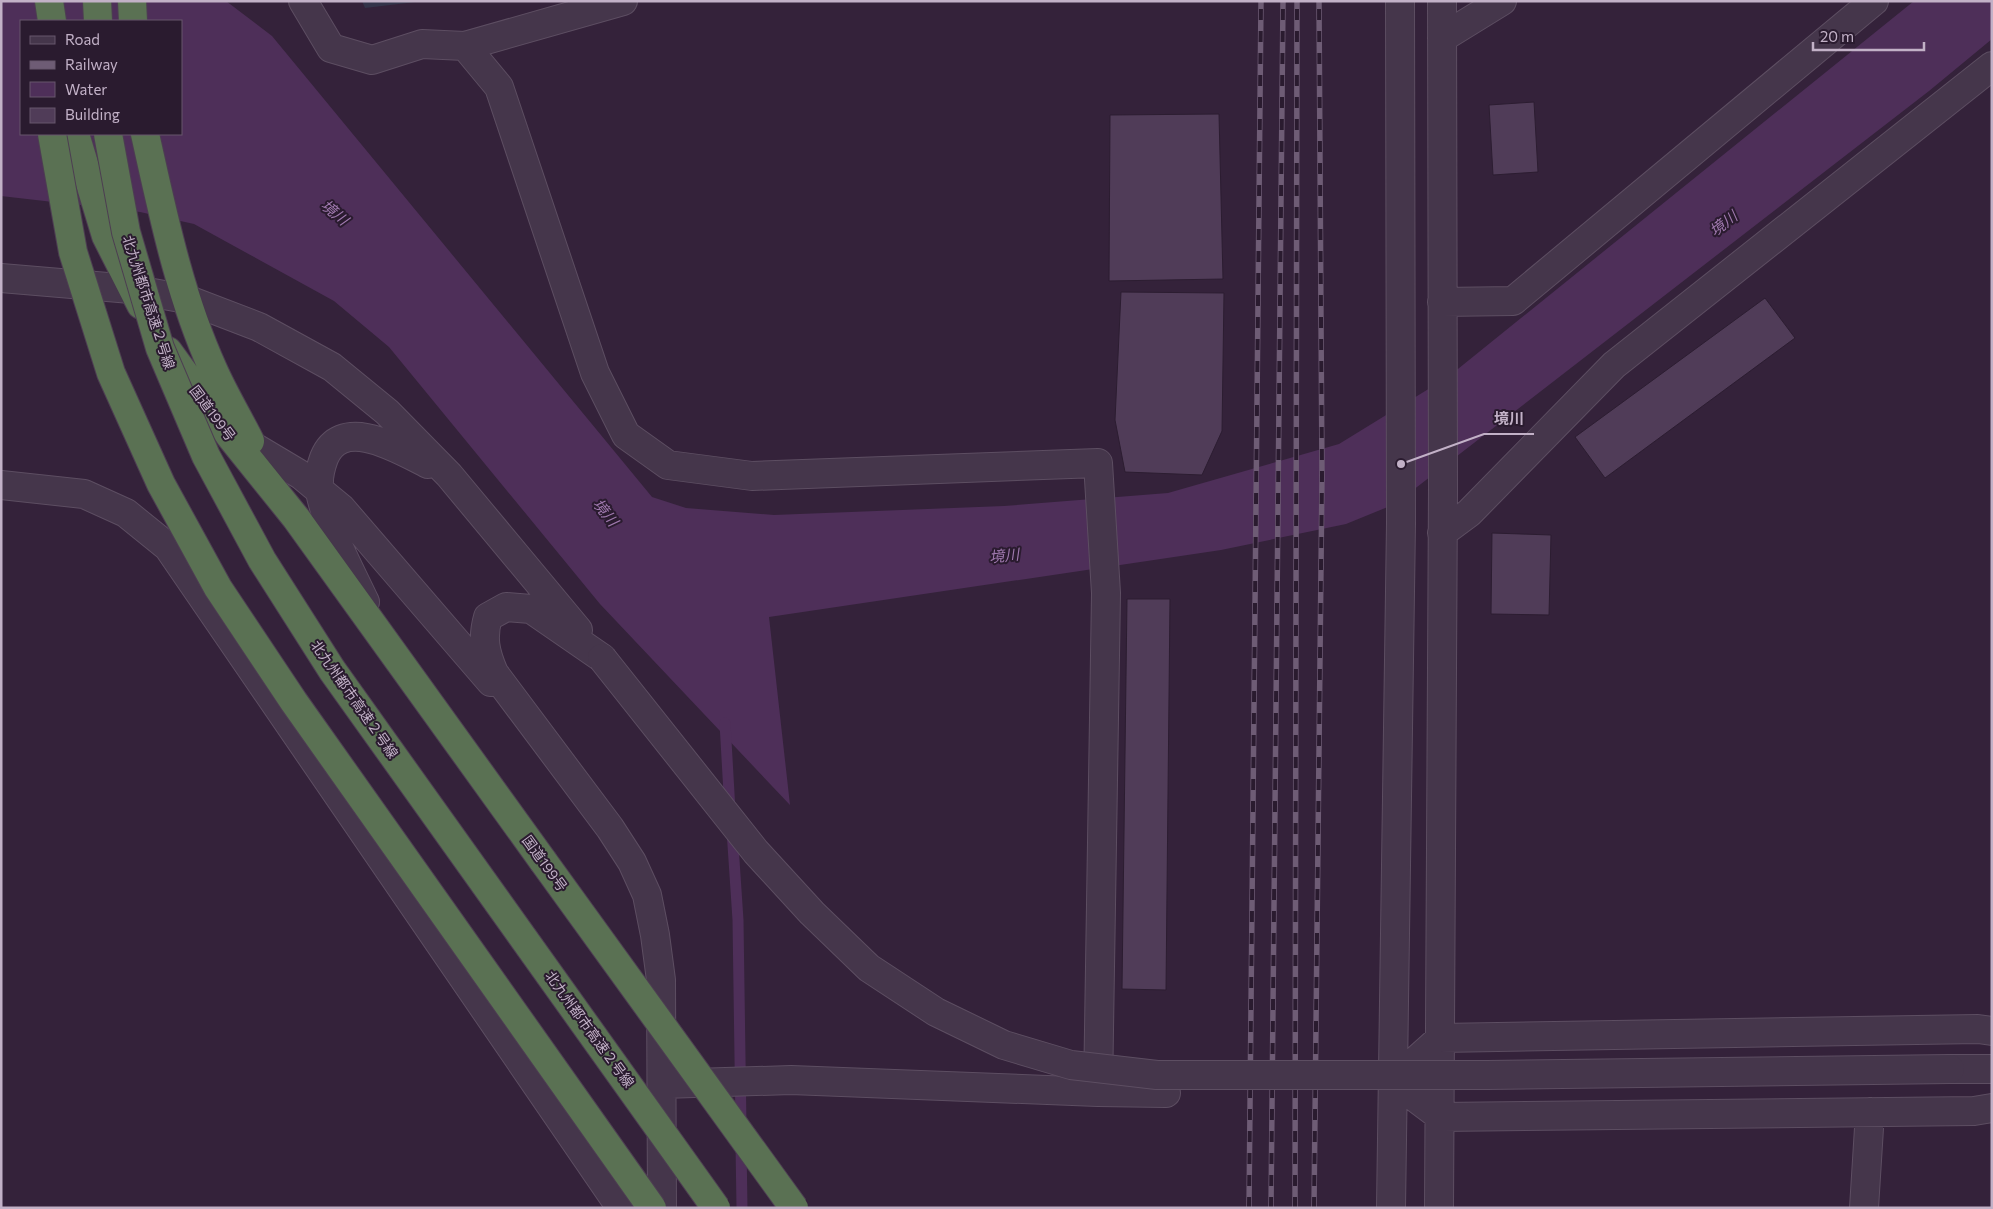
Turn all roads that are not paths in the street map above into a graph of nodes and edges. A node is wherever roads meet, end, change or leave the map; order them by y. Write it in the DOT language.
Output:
graph roads {
  1 [pos="41,1"];
  2 [pos="49,1"];
  3 [pos="97,1"];
  4 [pos="132,1"];
  5 [pos="303,1"];
  6 [pos="624,1"];
  7 [pos="1400,1"];
  8 [pos="1442,1"];
  9 [pos="1502,1"];
  10 [pos="1874,1"];
  11 [pos="42,20"];
  12 [pos="52,20"];
  13 [pos="98,20"];
  14 [pos="133,20"];
  15 [pos="1442,38"];
  16 [pos="465,46"];
  17 [pos="1992,66"];
  18 [pos="52,135"];
  19 [pos="75,135"];
  20 [pos="108,135"];
  21 [pos="145,135"];
  22 [pos="1,278"];
  23 [pos="131,289"];
  24 [pos="186,299"];
  25 [pos="1442,302"];
  26 [pos="254,448"];
  27 [pos="449,475"];
  28 [pos="1,485"];
  29 [pos="319,491"];
  30 [pos="296,518"];
  31 [pos="1442,533"];
  32 [pos="379,632"];
  33 [pos="602,658"];
  34 [pos="547,745"];
  35 [pos="1992,1031"];
  36 [pos="1441,1038"];
  37 [pos="1992,1069"];
  38 [pos="1393,1081"];
  39 [pos="663,1084"];
  40 [pos="1098,1092"];
  41 [pos="1166,1093"];
  42 [pos="1992,1108"];
  43 [pos="1870,1112"];
  44 [pos="1441,1116"];
  45 [pos="621,1208"];
  46 [pos="652,1208"];
  47 [pos="662,1208"];
  48 [pos="716,1208"];
  49 [pos="794,1208"];
  50 [pos="1391,1208"];
  51 [pos="1439,1208"];
  52 [pos="1864,1208"];
  1 -- 11 [label="highway"];
  2 -- 12 [label="highway"];
  3 -- 13 [label="highway"];
  4 -- 14 [label="highway"];
  5 -- 16 [label="street"];
  6 -- 16 [label="street"];
  7 -- 38 [label="street"];
  8 -- 15 [label="street"];
  9 -- 15 [label="street"];
  10 -- 25 [label="street"];
  15 -- 25 [label="street"];
  16 -- 40 [label="street"];
  17 -- 31 [label="street"];
  18 -- 46 [label="highway, bridge"];
  19 -- 23 [label="highway, 国道199号"];
  20 -- 48 [label="highway, 北九州都市高速２号線, bridge"];
  21 -- 24 [label="highway, 国道199号"];
  22 -- 23 [label="street"];
  23 -- 24 [label="street"];
  23 -- 30 [label="highway, 国道199号"];
  24 -- 26 [label="highway, 国道199号"];
  24 -- 27 [label="street"];
  25 -- 31 [label="street"];
  26 -- 29 [label="street"];
  26 -- 30 [label="highway, 国道199号"];
  27 -- 29 [label="street"];
  27 -- 33 [label="street"];
  28 -- 45 [label="street"];
  29 -- 32 [label="street"];
  29 -- 34 [label="street"];
  30 -- 32 [label="highway, 国道199号"];
  31 -- 36 [label="street"];
  32 -- 49 [label="highway, 国道199号, bridge"];
  33 -- 34 [label="street"];
  33 -- 37 [label="street, bridge"];
  34 -- 39 [label="street"];
  35 -- 36 [label="street"];
  36 -- 38 [label="street"];
  36 -- 44 [label="street"];
  38 -- 44 [label="street"];
  38 -- 50 [label="street"];
  39 -- 40 [label="street"];
  39 -- 47 [label="street"];
  40 -- 41 [label="street"];
  42 -- 43 [label="street"];
  43 -- 44 [label="street"];
  43 -- 52 [label="street"];
  44 -- 51 [label="street"];
}
